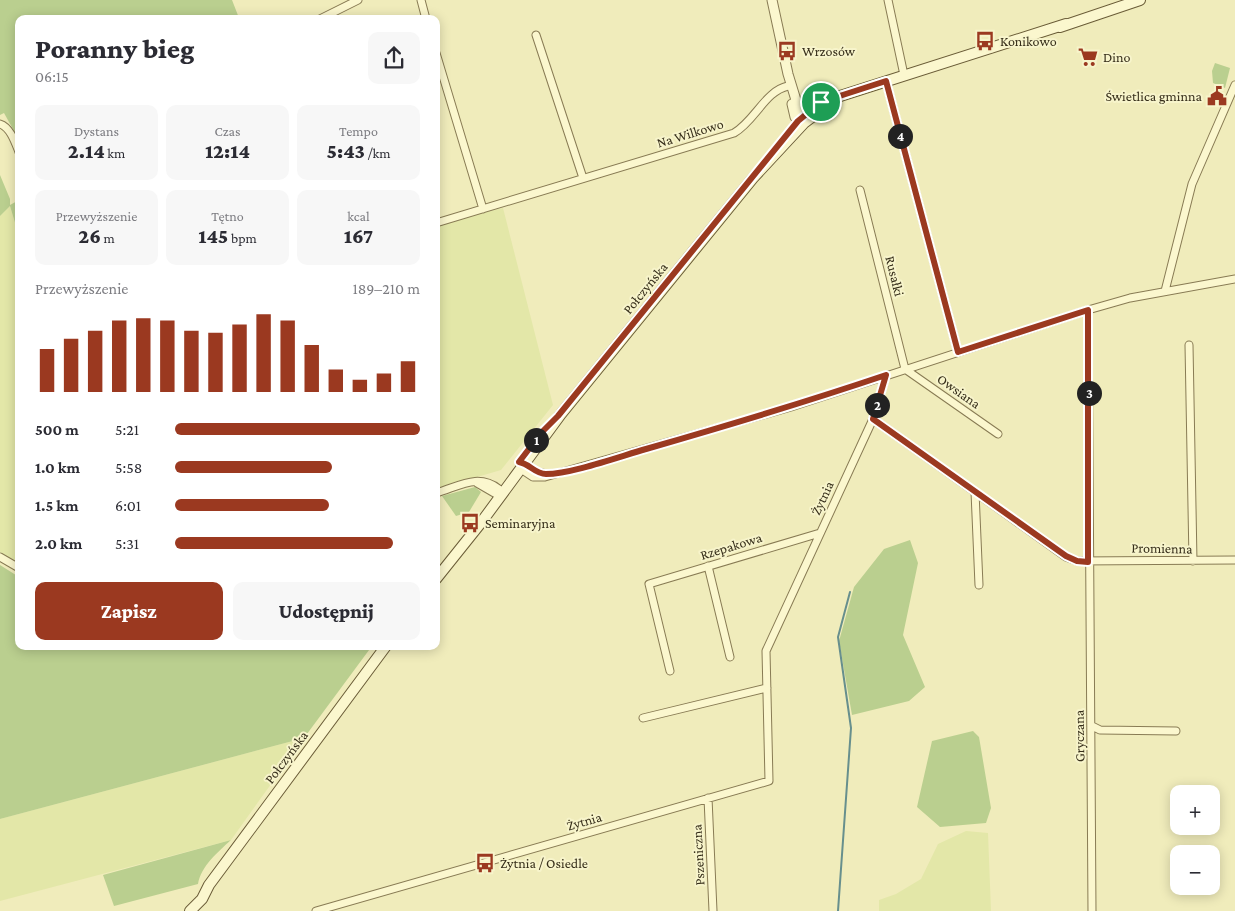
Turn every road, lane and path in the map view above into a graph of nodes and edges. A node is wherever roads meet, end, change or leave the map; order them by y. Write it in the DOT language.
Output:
graph roads {
  1 [pos="358,0"];
  2 [pos="420,0"];
  3 [pos="772,0"];
  4 [pos="888,0"];
  5 [pos="1140,0"];
  6 [pos="328,15"];
  7 [pos="425,15"];
  8 [pos="536,35"];
  9 [pos="440,66"];
  10 [pos="788,74"];
  11 [pos="904,76"];
  12 [pos="886,81"];
  13 [pos="788,86"];
  14 [pos="1235,86"];
  15 [pos="802,120"];
  16 [pos="0,124"];
  17 [pos="15,143"];
  18 [pos="583,178"];
  19 [pos="860,190"];
  20 [pos="483,209"];
  21 [pos="440,222"];
  22 [pos="1235,279"];
  23 [pos="1164,291"];
  24 [pos="1088,310"];
  25 [pos="1189,345"];
  26 [pos="958,352"];
  27 [pos="905,369"];
  28 [pos="886,375"];
  29 [pos="873,419"];
  30 [pos="998,434"];
  31 [pos="522,465"];
  32 [pos="440,492"];
  33 [pos="975,492"];
  34 [pos="499,493"];
  35 [pos="820,532"];
  36 [pos="0,557"];
  37 [pos="1192,560"];
  38 [pos="1235,560"];
  39 [pos="1088,562"];
  40 [pos="15,566"];
  41 [pos="708,566"];
  42 [pos="440,574"];
  43 [pos="979,585"];
  44 [pos="383,650"];
  45 [pos="730,657"];
  46 [pos="670,672"];
  47 [pos="767,688"];
  48 [pos="643,718"];
  49 [pos="1092,726"];
  50 [pos="1176,732"];
  51 [pos="708,798"];
  52 [pos="190,911"];
  53 [pos="316,911"];
  54 [pos="714,911"];
  55 [pos="1092,911"];
  1 -- 6 [label="street"];
  2 -- 7 [label="street"];
  3 -- 10 [label="street"];
  4 -- 11 [label="street"];
  5 -- 11 [label="main road, Połczyńska"];
  8 -- 18 [label="street"];
  9 -- 20 [label="street"];
  10 -- 13 [label="street"];
  10 -- 15 [label="street"];
  11 -- 12 [label="main road, Połczyńska"];
  12 -- 15 [label="main road, Połczyńska"];
  12 -- 26 [label="street"];
  13 -- 15 [label="street"];
  13 -- 18 [label="street, Na Wilkowo"];
  14 -- 23 [label="street"];
  15 -- 31 [label="main road, Połczyńska"];
  16 -- 17 [label="street"];
  18 -- 20 [label="street, Na Wilkowo"];
  19 -- 27 [label="street, Rusałki"];
  20 -- 21 [label="street, Na Wilkowo"];
  22 -- 23 [label="street"];
  23 -- 24 [label="street"];
  24 -- 26 [label="street"];
  24 -- 39 [label="street, Gryczana"];
  25 -- 37 [label="street"];
  26 -- 27 [label="street"];
  27 -- 28 [label="street"];
  27 -- 30 [label="street, Owsiana"];
  28 -- 29 [label="street, Żytnia"];
  28 -- 31 [label="street"];
  29 -- 33 [label="street"];
  29 -- 35 [label="street, Żytnia"];
  31 -- 34 [label="main road, Połczyńska"];
  32 -- 34 [label="street"];
  33 -- 39 [label="street"];
  33 -- 43 [label="street"];
  34 -- 42 [label="main road, Połczyńska"];
  35 -- 41 [label="street, Rzepakowa"];
  35 -- 47 [label="street, Żytnia"];
  36 -- 40 [label="street"];
  37 -- 38 [label="street, Promienna"];
  37 -- 39 [label="street, Promienna"];
  39 -- 49 [label="street, Gryczana"];
  41 -- 45 [label="street"];
  41 -- 46 [label="street, Rzepakowa"];
  44 -- 52 [label="main road, Połczyńska"];
  47 -- 48 [label="street"];
  47 -- 51 [label="street, Żytnia"];
  49 -- 50 [label="street"];
  49 -- 55 [label="street, Gryczana"];
  51 -- 53 [label="street, Żytnia"];
  51 -- 54 [label="street, Pszeniczna"];
}
